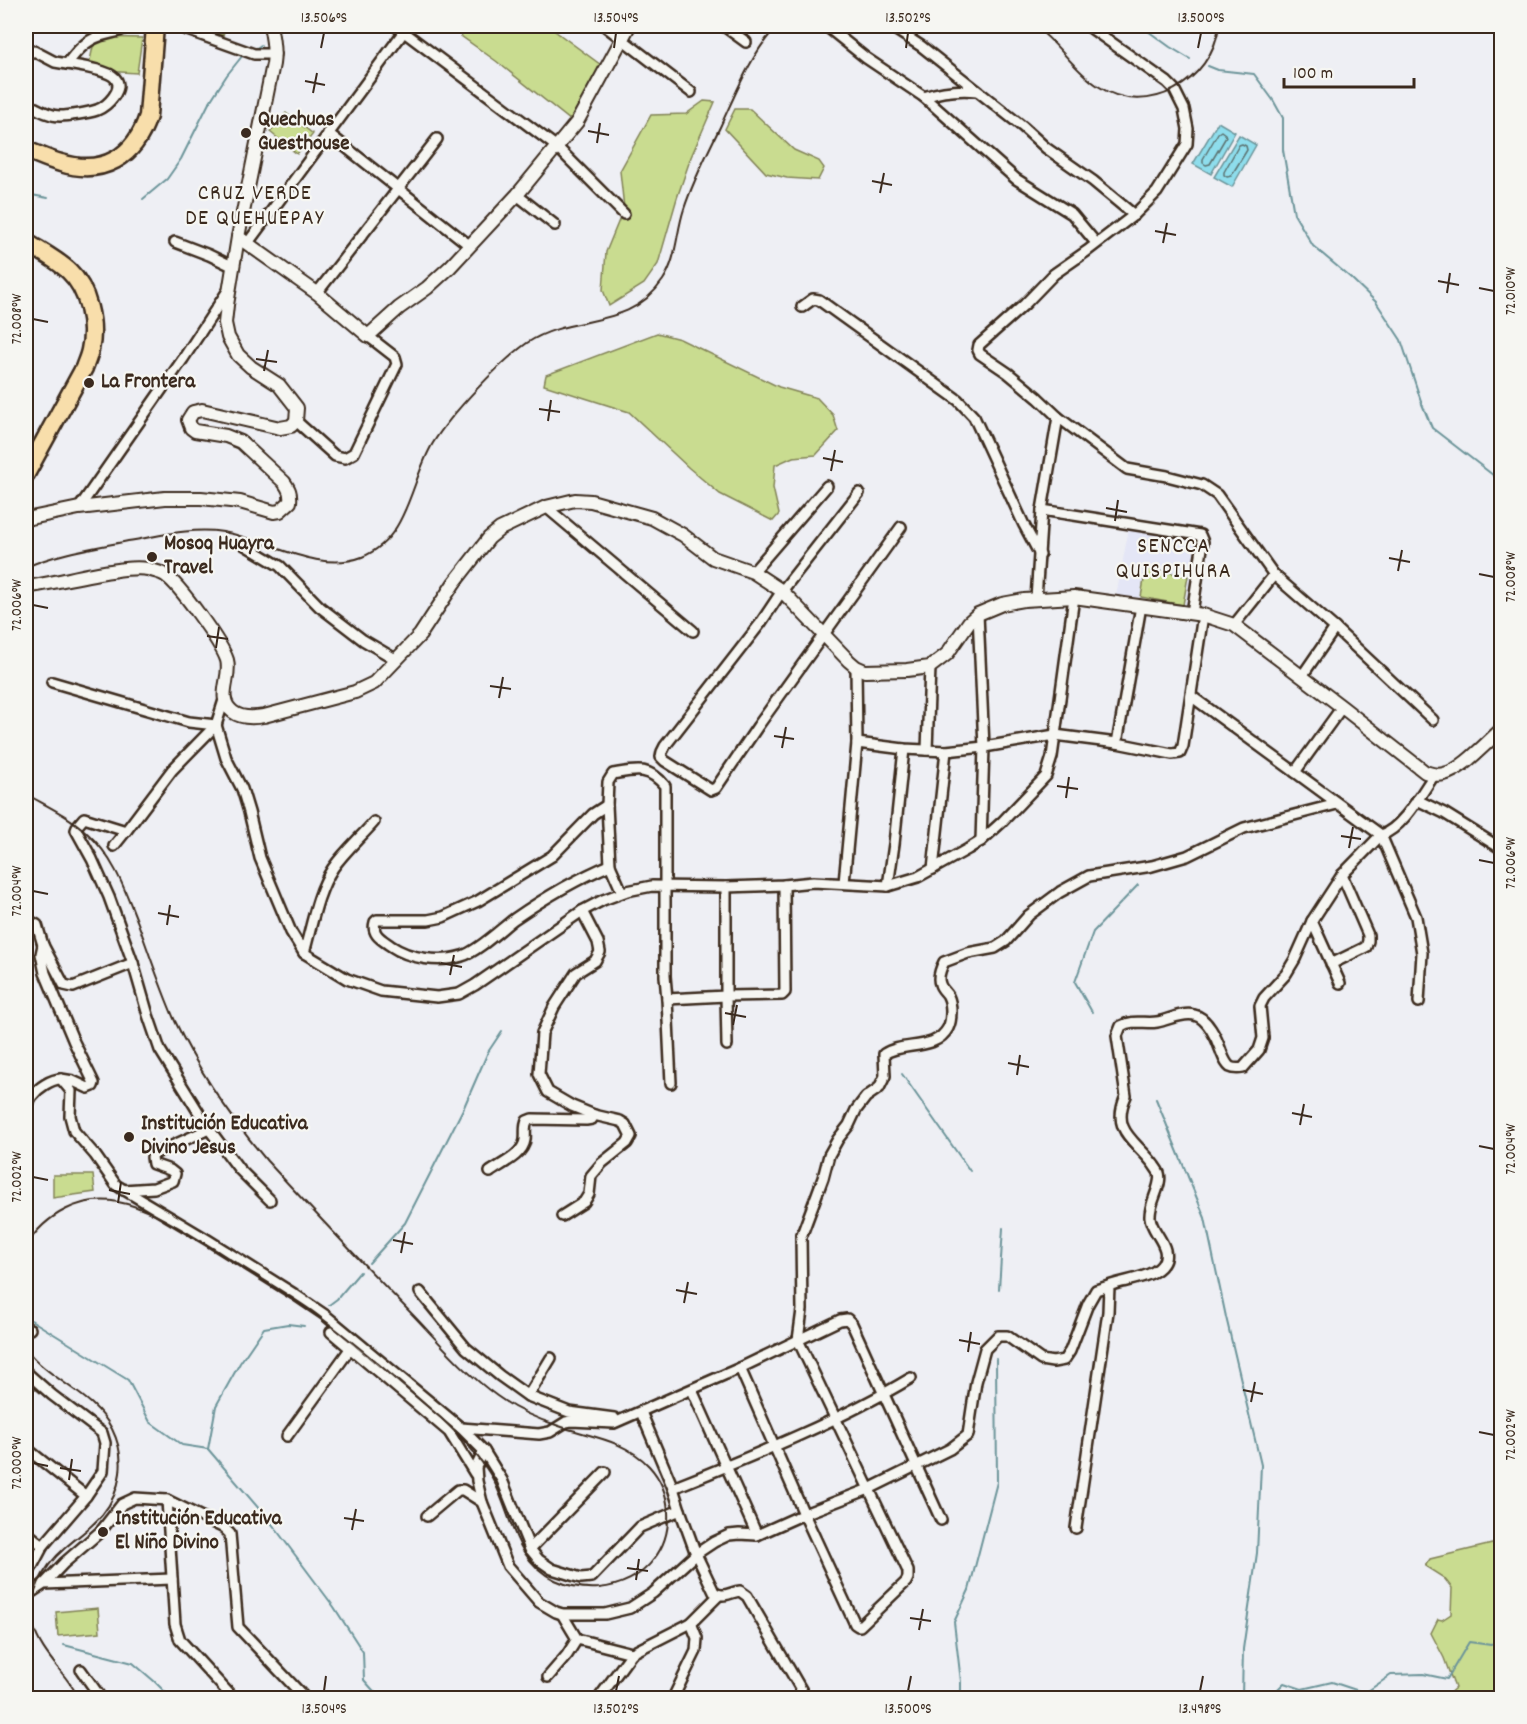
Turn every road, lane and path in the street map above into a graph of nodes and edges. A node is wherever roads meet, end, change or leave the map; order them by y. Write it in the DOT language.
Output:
graph roads {
  1 [pos="128,26"];
  2 [pos="155,26"];
  3 [pos="176,26"];
  4 [pos="270,26"];
  5 [pos="605,26"];
  6 [pos="629,26"];
  7 [pos="724,26"];
  8 [pos="826,26"];
  9 [pos="890,26"];
  10 [pos="1088,26"];
  11 [pos="402,27"];
  12 [pos="622,39"];
  13 [pos="746,42"];
  14 [pos="275,54"];
  15 [pos="26,58"];
  16 [pos="67,64"];
  17 [pos="978,91"];
  18 [pos="692,92"];
  19 [pos="924,97"];
  20 [pos="26,102"];
  21 [pos="328,133"];
  22 [pos="437,139"];
  23 [pos="557,147"];
  24 [pos="26,150"];
  25 [pos="399,189"];
  26 [pos="517,195"];
  27 [pos="624,214"];
  28 [pos="1134,215"];
  29 [pos="555,225"];
  30 [pos="242,241"];
  31 [pos="26,242"];
  32 [pos="175,242"];
  33 [pos="1096,243"];
  34 [pos="469,245"];
  35 [pos="234,267"];
  36 [pos="231,285"];
  37 [pos="316,293"];
  38 [pos="802,307"];
  39 [pos="368,336"];
  40 [pos="1058,417"];
  41 [pos="296,421"];
  42 [pos="26,474"];
  43 [pos="827,486"];
  44 [pos="859,493"];
  45 [pos="546,507"];
  46 [pos="79,508"];
  47 [pos="1042,510"];
  48 [pos="26,519"];
  49 [pos="901,527"];
  50 [pos="243,544"];
  51 [pos="1040,555"];
  52 [pos="753,572"];
  53 [pos="1274,575"];
  54 [pos="26,587"];
  55 [pos="783,591"];
  56 [pos="1074,597"];
  57 [pos="1036,599"];
  58 [pos="1142,606"];
  59 [pos="978,614"];
  60 [pos="1198,614"];
  61 [pos="1234,625"];
  62 [pos="1335,628"];
  63 [pos="693,631"];
  64 [pos="824,634"];
  65 [pos="397,660"];
  66 [pos="856,667"];
  67 [pos="930,667"];
  68 [pos="1302,676"];
  69 [pos="52,682"];
  70 [pos="1191,696"];
  71 [pos="224,700"];
  72 [pos="1342,706"];
  73 [pos="1433,720"];
  74 [pos="216,725"];
  75 [pos="1502,729"];
  76 [pos="1055,735"];
  77 [pos="857,743"];
  78 [pos="1117,743"];
  79 [pos="984,747"];
  80 [pos="904,749"];
  81 [pos="927,750"];
  82 [pos="946,751"];
  83 [pos="1295,772"];
  84 [pos="1434,775"];
  85 [pos="1417,800"];
  86 [pos="1337,804"];
  87 [pos="607,805"];
  88 [pos="374,822"];
  89 [pos="126,831"];
  90 [pos="1381,835"];
  91 [pos="981,841"];
  92 [pos="114,846"];
  93 [pos="1502,849"];
  94 [pos="610,865"];
  95 [pos="933,869"];
  96 [pos="1342,875"];
  97 [pos="844,884"];
  98 [pos="666,885"];
  99 [pos="784,885"];
  100 [pos="888,886"];
  101 [pos="726,887"];
  102 [pos="622,892"];
  103 [pos="582,911"];
  104 [pos="26,919"];
  105 [pos="1312,921"];
  106 [pos="43,945"];
  107 [pos="304,953"];
  108 [pos="133,963"];
  109 [pos="1331,964"];
  110 [pos="1340,983"];
  111 [pos="726,996"];
  112 [pos="667,999"];
  113 [pos="1419,1002"];
  114 [pos="727,1045"];
  115 [pos="61,1079"];
  116 [pos="671,1083"];
  117 [pos="26,1115"];
  118 [pos="594,1115"];
  119 [pos="209,1129"];
  120 [pos="490,1172"];
  121 [pos="123,1190"];
  122 [pos="270,1200"];
  123 [pos="562,1216"];
  124 [pos="1109,1286"];
  125 [pos="420,1292"];
  126 [pos="331,1332"];
  127 [pos="348,1334"];
  128 [pos="798,1340"];
  129 [pos="348,1347"];
  130 [pos="551,1358"];
  131 [pos="740,1368"];
  132 [pos="26,1372"];
  133 [pos="911,1378"];
  134 [pos="692,1390"];
  135 [pos="884,1394"];
  136 [pos="528,1396"];
  137 [pos="641,1412"];
  138 [pos="834,1418"];
  139 [pos="623,1420"];
  140 [pos="461,1428"];
  141 [pos="287,1436"];
  142 [pos="775,1445"];
  143 [pos="26,1448"];
  144 [pos="484,1451"];
  145 [pos="727,1466"];
  146 [pos="916,1466"];
  147 [pos="605,1472"];
  148 [pos="475,1474"];
  149 [pos="673,1488"];
  150 [pos="869,1489"];
  151 [pos="86,1496"];
  152 [pos="167,1500"];
  153 [pos="482,1502"];
  154 [pos="680,1510"];
  155 [pos="804,1514"];
  156 [pos="428,1516"];
  157 [pos="941,1520"];
  158 [pos="1076,1528"];
  159 [pos="26,1532"];
  160 [pos="757,1535"];
  161 [pos="43,1546"];
  162 [pos="530,1549"];
  163 [pos="696,1554"];
  164 [pos="26,1578"];
  165 [pos="172,1579"];
  166 [pos="44,1584"];
  167 [pos="719,1595"];
  168 [pos="26,1596"];
  169 [pos="562,1614"];
  170 [pos="691,1623"];
  171 [pos="577,1639"];
  172 [pos="632,1653"];
  173 [pos="81,1670"];
  174 [pos="548,1677"];
  175 [pos="101,1698"];
  176 [pos="233,1698"];
  177 [pos="305,1698"];
  178 [pos="599,1698"];
  179 [pos="673,1698"];
  180 [pos="806,1698"];
  1 -- 16 [label="street"];
  2 -- 24 [label="highway"];
  3 -- 14 [label="street"];
  4 -- 14 [label="main road"];
  5 -- 12 [label="street"];
  6 -- 12 [label="main road"];
  7 -- 13 [label="street"];
  8 -- 19 [label="street"];
  9 -- 17 [label="street"];
  10 -- 28 [label="street"];
  11 -- 21 [label="street"];
  11 -- 23 [label="street"];
  12 -- 18 [label="street"];
  12 -- 23 [label="main road"];
  14 -- 30 [label="main road"];
  15 -- 16 [label="street"];
  16 -- 20 [label="street"];
  17 -- 19 [label="street"];
  17 -- 28 [label="street"];
  19 -- 33 [label="street"];
  21 -- 25 [label="street"];
  21 -- 30 [label="street"];
  22 -- 25 [label="street"];
  23 -- 26 [label="main road"];
  23 -- 27 [label="street"];
  25 -- 34 [label="street"];
  25 -- 37 [label="street"];
  26 -- 29 [label="street"];
  26 -- 34 [label="main road"];
  28 -- 33 [label="street"];
  30 -- 35 [label="main road"];
  30 -- 37 [label="main road"];
  31 -- 42 [label="highway"];
  32 -- 35 [label="street"];
  33 -- 40 [label="street"];
  34 -- 39 [label="main road"];
  35 -- 36 [label="main road"];
  36 -- 41 [label="main road"];
  36 -- 46 [label="street"];
  37 -- 39 [label="main road"];
  38 -- 51 [label="street"];
  39 -- 41 [label="street"];
  40 -- 47 [label="street"];
  40 -- 53 [label="street"];
  41 -- 46 [label="main road"];
  43 -- 52 [label="street"];
  44 -- 55 [label="street"];
  45 -- 52 [label="main road"];
  45 -- 63 [label="street"];
  45 -- 65 [label="main road"];
  46 -- 48 [label="main road"];
  47 -- 51 [label="street"];
  47 -- 60 [label="street"];
  49 -- 64 [label="street"];
  50 -- 65 [label="street"];
  51 -- 57 [label="street"];
  52 -- 55 [label="main road"];
  53 -- 61 [label="street"];
  53 -- 62 [label="street"];
  54 -- 71 [label="main road"];
  55 -- 64 [label="main road"];
  55 -- 64 [label="street"];
  56 -- 57 [label="main road"];
  56 -- 58 [label="main road"];
  56 -- 76 [label="street"];
  57 -- 59 [label="main road"];
  58 -- 60 [label="main road"];
  58 -- 78 [label="street"];
  59 -- 67 [label="main road"];
  59 -- 79 [label="street"];
  60 -- 61 [label="main road"];
  60 -- 70 [label="street"];
  61 -- 68 [label="main road"];
  62 -- 68 [label="street"];
  62 -- 73 [label="street"];
  64 -- 66 [label="main road"];
  65 -- 71 [label="main road"];
  66 -- 67 [label="main road"];
  66 -- 77 [label="street"];
  67 -- 81 [label="street"];
  68 -- 72 [label="main road"];
  69 -- 74 [label="street"];
  70 -- 78 [label="street"];
  70 -- 83 [label="street"];
  71 -- 74 [label="street"];
  72 -- 83 [label="street"];
  72 -- 84 [label="main road"];
  74 -- 89 [label="street"];
  74 -- 107 [label="street"];
  75 -- 84 [label="main road"];
  76 -- 78 [label="street"];
  76 -- 79 [label="street"];
  76 -- 91 [label="street"];
  77 -- 80 [label="street"];
  77 -- 97 [label="street"];
  79 -- 82 [label="street"];
  79 -- 91 [label="street"];
  80 -- 81 [label="street"];
  80 -- 100 [label="street"];
  81 -- 82 [label="street"];
  82 -- 95 [label="street"];
  83 -- 86 [label="street"];
  84 -- 85 [label="street"];
  85 -- 90 [label="street"];
  85 -- 93 [label="street"];
  86 -- 90 [label="street"];
  86 -- 128 [label="street"];
  87 -- 94 [label="street"];
  87 -- 94 [label="street"];
  87 -- 98 [label="street"];
  88 -- 107 [label="street"];
  89 -- 92 [label="street"];
  89 -- 108 [label="street"];
  90 -- 96 [label="street"];
  90 -- 113 [label="street"];
  91 -- 95 [label="street"];
  94 -- 102 [label="street"];
  95 -- 100 [label="street"];
  96 -- 105 [label="street"];
  96 -- 109 [label="street"];
  97 -- 99 [label="street"];
  97 -- 100 [label="street"];
  98 -- 101 [label="street"];
  98 -- 102 [label="street"];
  98 -- 112 [label="street"];
  99 -- 101 [label="street"];
  99 -- 111 [label="street"];
  101 -- 111 [label="street"];
  102 -- 103 [label="street"];
  103 -- 107 [label="street"];
  103 -- 118 [label="street"];
  104 -- 106 [label="street"];
  105 -- 109 [label="street"];
  105 -- 124 [label="street"];
  106 -- 108 [label="street"];
  106 -- 115 [label="street"];
  108 -- 119 [label="street"];
  109 -- 110 [label="street"];
  111 -- 112 [label="street"];
  111 -- 114 [label="street"];
  112 -- 116 [label="street"];
  115 -- 117 [label="street"];
  115 -- 121 [label="street"];
  118 -- 120 [label="street"];
  118 -- 123 [label="street"];
  119 -- 121 [label="street"];
  119 -- 122 [label="street"];
  121 -- 127 [label="street"];
  124 -- 146 [label="street"];
  124 -- 158 [label="street"];
  125 -- 136 [label="street"];
  126 -- 129 [label="street"];
  127 -- 129 [label="street"];
  127 -- 140 [label="street"];
  128 -- 131 [label="street"];
  128 -- 135 [label="street"];
  128 -- 138 [label="street"];
  129 -- 141 [label="street"];
  129 -- 148 [label="street"];
  130 -- 136 [label="street"];
  131 -- 134 [label="street"];
  131 -- 142 [label="street"];
  132 -- 151 [label="street"];
  133 -- 135 [label="street"];
  134 -- 137 [label="street"];
  134 -- 145 [label="street"];
  135 -- 138 [label="street"];
  135 -- 146 [label="street"];
  136 -- 139 [label="street"];
  137 -- 139 [label="street"];
  137 -- 149 [label="street"];
  138 -- 142 [label="street"];
  138 -- 150 [label="street"];
  139 -- 140 [label="street"];
  140 -- 144 [label="street"];
  142 -- 145 [label="street"];
  142 -- 155 [label="street"];
  143 -- 151 [label="street"];
  144 -- 148 [label="street"];
  144 -- 162 [label="street"];
  145 -- 149 [label="street"];
  145 -- 160 [label="street"];
  146 -- 150 [label="street"];
  146 -- 157 [label="street"];
  147 -- 162 [label="street"];
  148 -- 153 [label="street"];
  149 -- 154 [label="street"];
  150 -- 155 [label="street"];
  150 -- 155 [label="street"];
  151 -- 161 [label="street"];
  152 -- 165 [label="street"];
  152 -- 166 [label="street"];
  152 -- 177 [label="street"];
  153 -- 156 [label="street"];
  153 -- 169 [label="street"];
  154 -- 162 [label="street"];
  154 -- 163 [label="street"];
  155 -- 160 [label="street"];
  159 -- 161 [label="street"];
  160 -- 163 [label="street"];
  161 -- 164 [label="street"];
  163 -- 167 [label="street"];
  163 -- 169 [label="street"];
  165 -- 166 [label="street"];
  165 -- 176 [label="street"];
  166 -- 168 [label="street"];
  167 -- 170 [label="street"];
  167 -- 180 [label="street"];
  169 -- 171 [label="street"];
  170 -- 172 [label="street"];
  170 -- 179 [label="street"];
  171 -- 172 [label="street"];
  171 -- 174 [label="street"];
  172 -- 178 [label="street"];
  173 -- 175 [label="street"];
}
